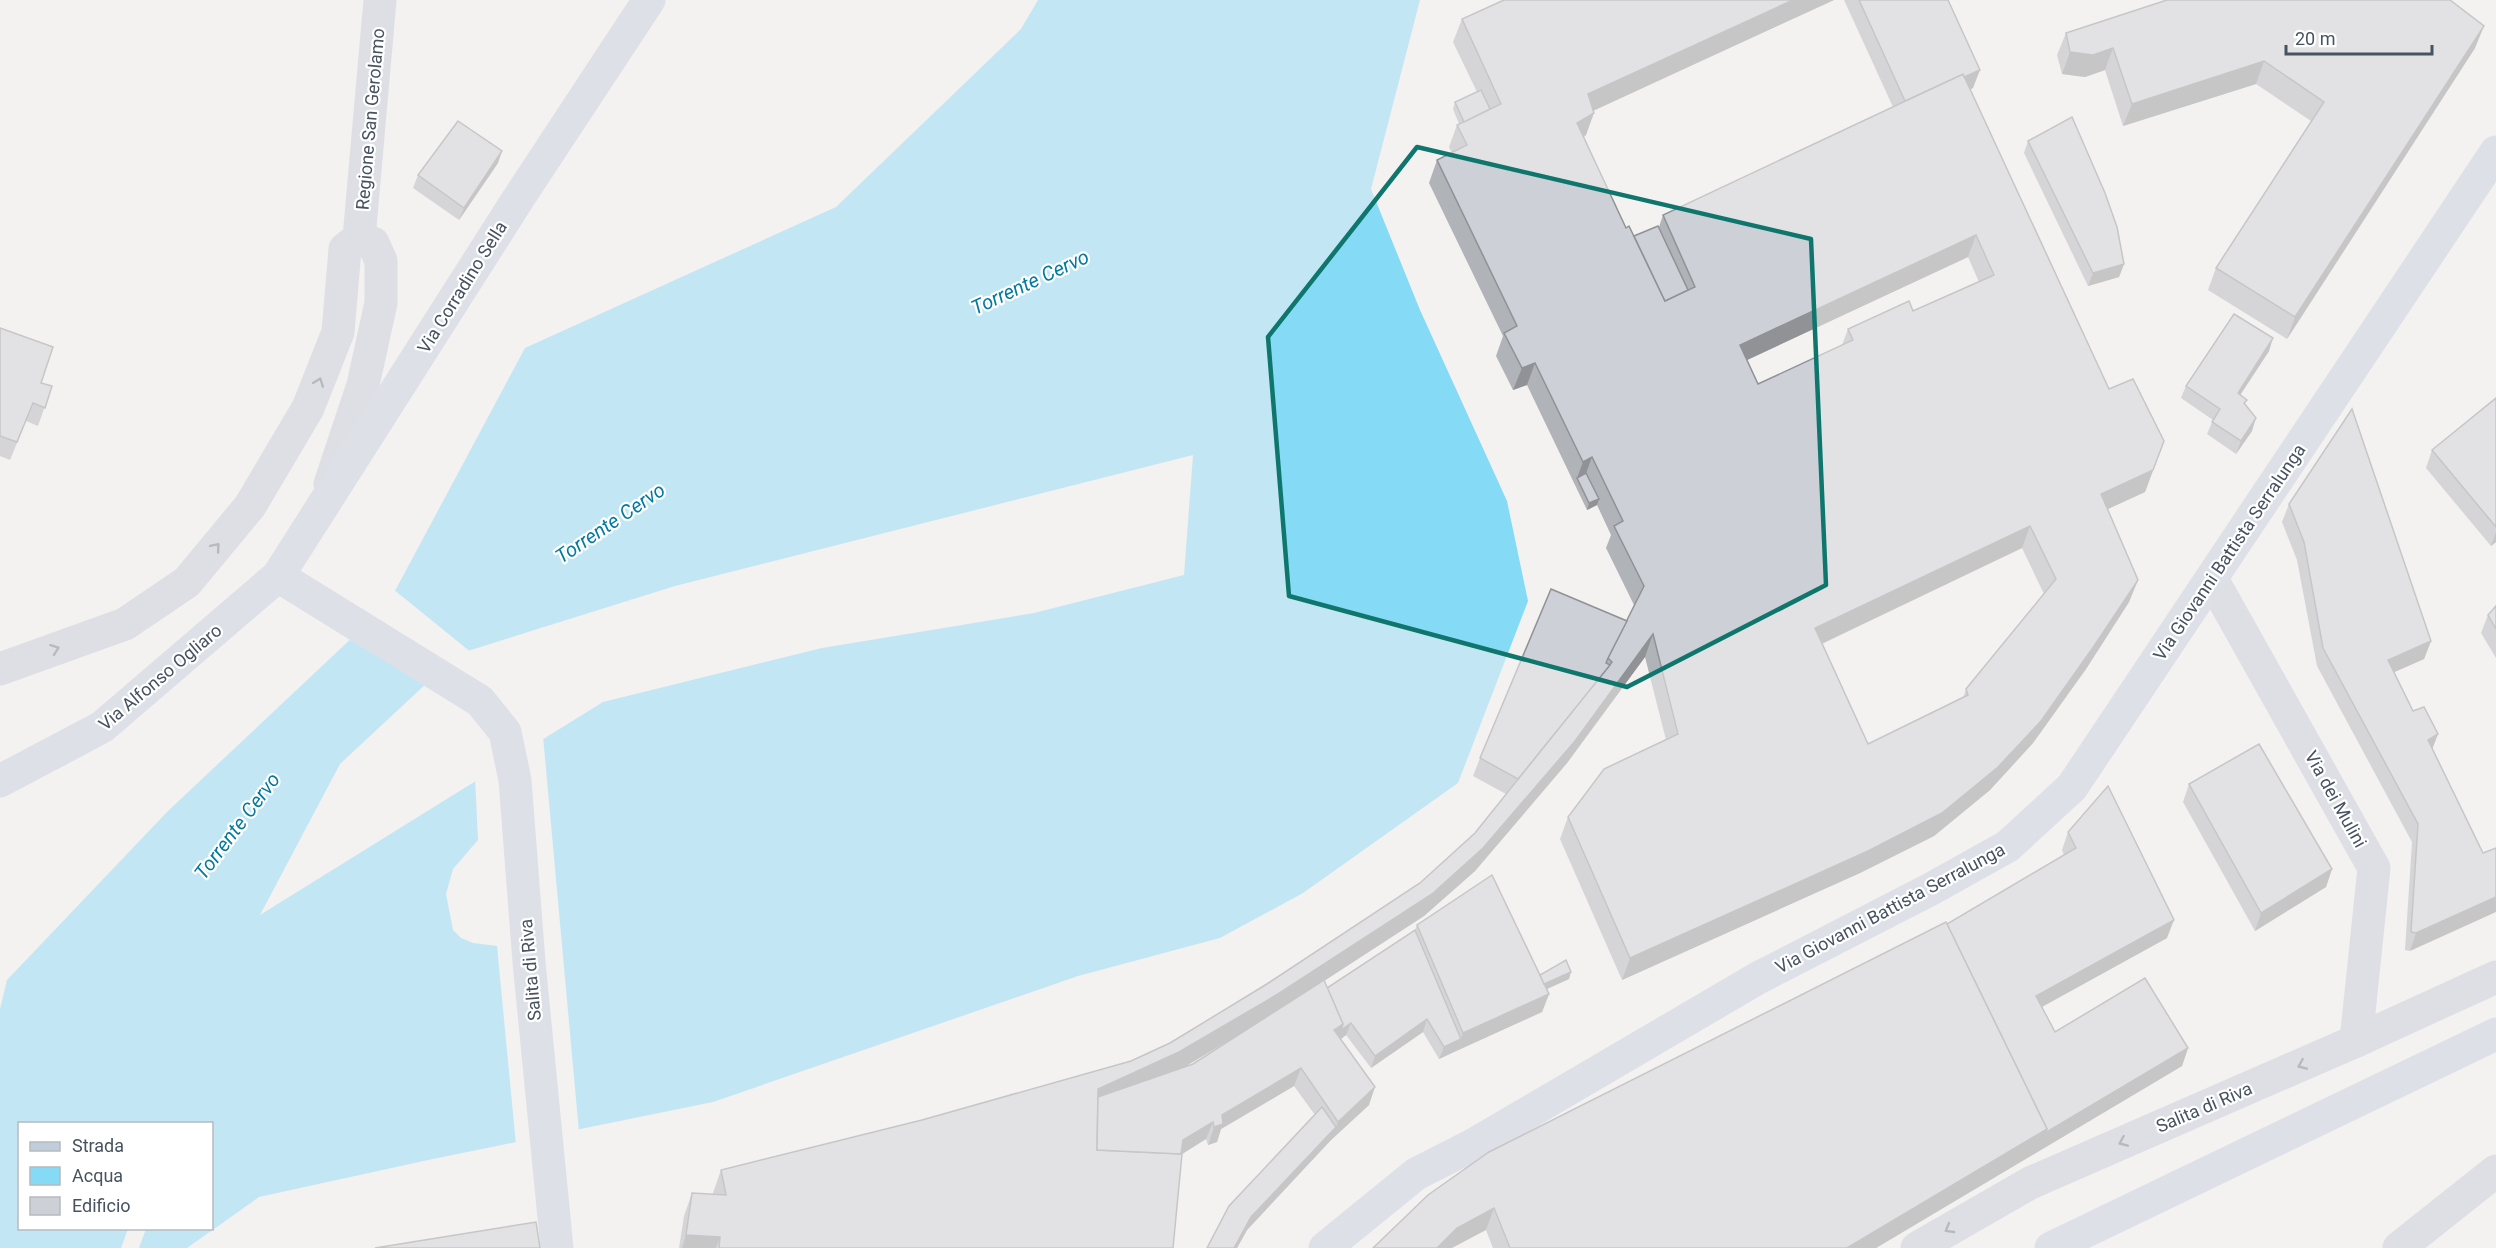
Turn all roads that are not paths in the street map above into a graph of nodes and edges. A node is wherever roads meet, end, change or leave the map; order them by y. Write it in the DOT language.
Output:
graph roads {
  1 [pos="380,0"];
  2 [pos="649,0"];
  3 [pos="2496,152"];
  4 [pos="359,238"];
  5 [pos="320,511"];
  6 [pos="278,576"];
  7 [pos="2212,579"];
  8 [pos="0,669"];
  9 [pos="0,781"];
  10 [pos="2496,977"];
  11 [pos="2496,1034"];
  12 [pos="2356,1041"];
  13 [pos="2496,1171"];
  14 [pos="557,1246"];
  15 [pos="1325,1248"];
  16 [pos="1917,1248"];
  17 [pos="2051,1248"];
  18 [pos="2398,1248"];
  1 -- 4 [label="street, Regione San Gerolamo"];
  2 -- 5 [label="street, Via Corradino Sella"];
  3 -- 7 [label="street, Via Giovanni Battista Serralunga"];
  4 -- 5 [label="street"];
  8 -- 4 [label="street, one-way"];
  5 -- 6 [label="street, Via Corradino Sella"];
  6 -- 9 [label="street, Via Alfonso Ogliaro"];
  6 -- 14 [label="street, Salita di Riva"];
  7 -- 12 [label="street, Via dei Mulini"];
  7 -- 15 [label="street, Via Giovanni Battista Serralunga"];
  10 -- 12 [label="street, Salita di Riva"];
  11 -- 17 [label="street"];
  12 -- 16 [label="street, Salita di Riva, one-way"];
  13 -- 18 [label="street"];
}
